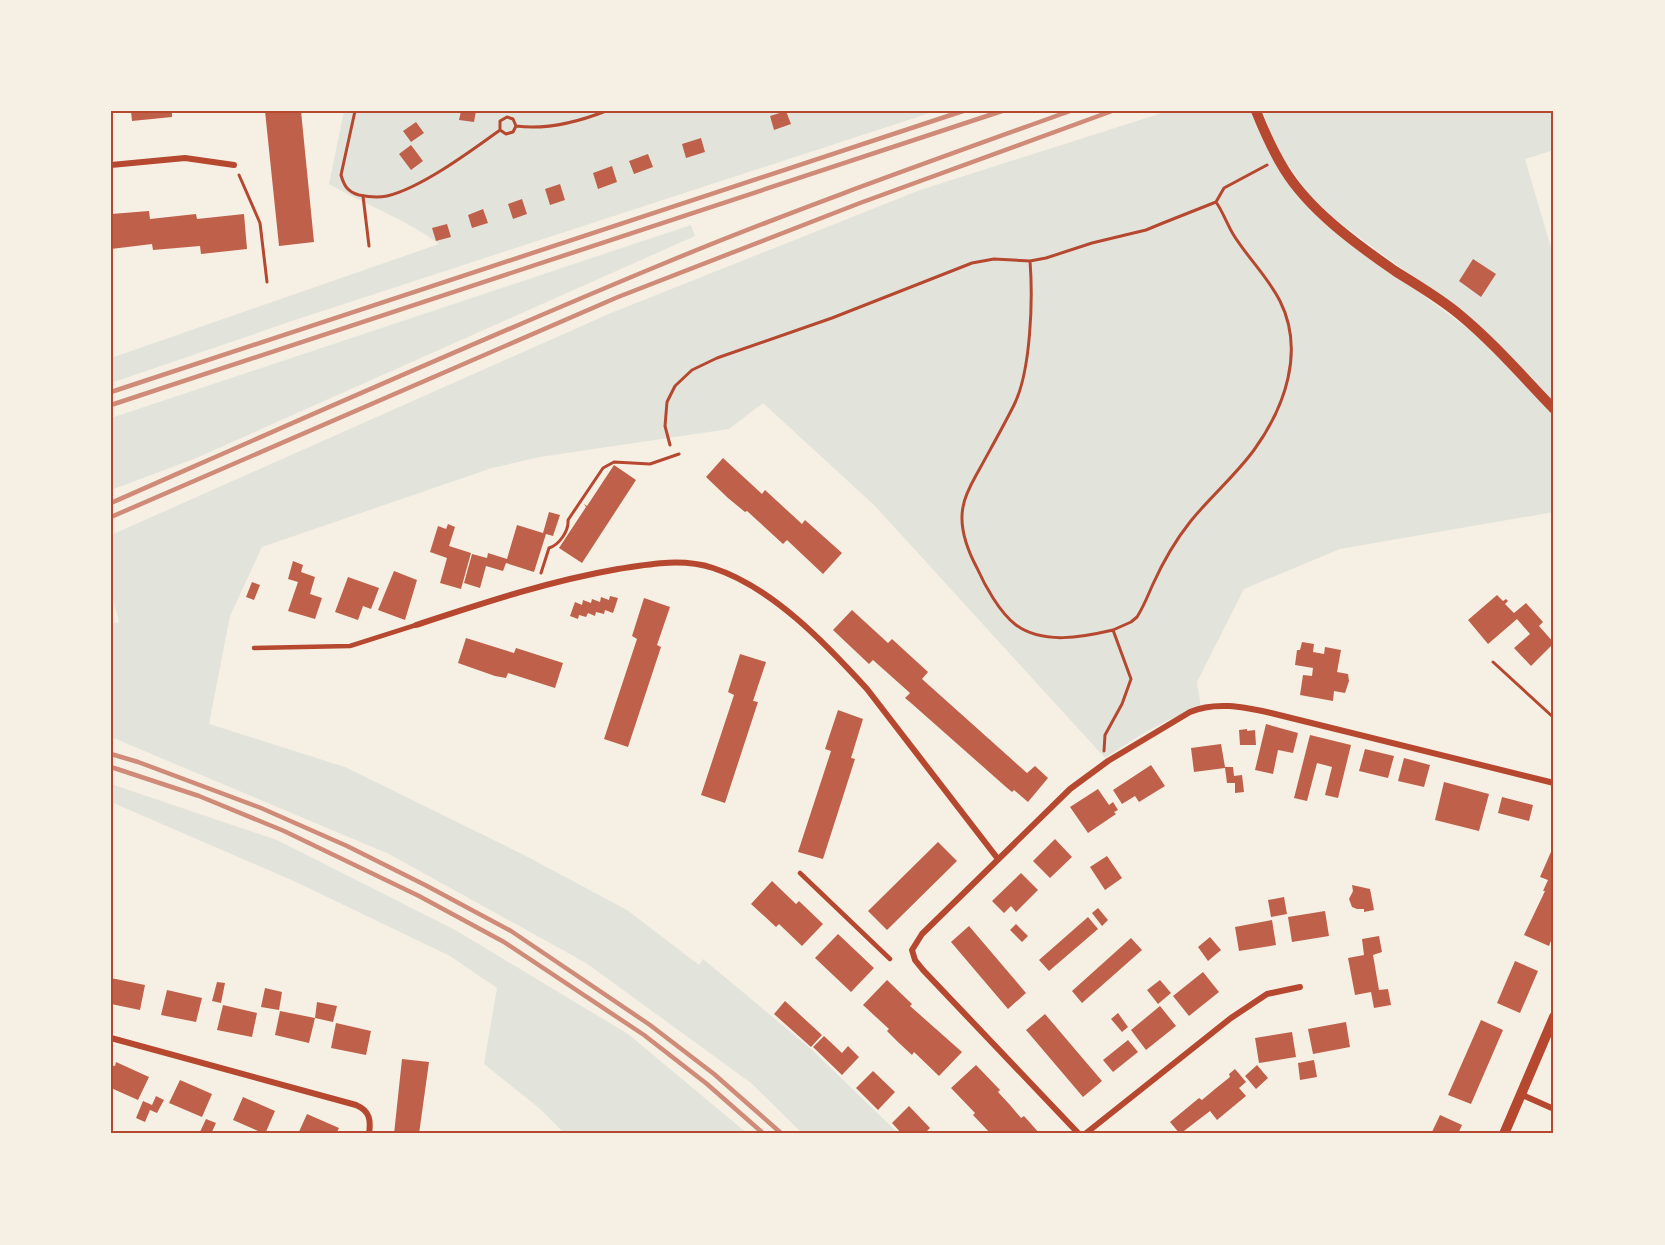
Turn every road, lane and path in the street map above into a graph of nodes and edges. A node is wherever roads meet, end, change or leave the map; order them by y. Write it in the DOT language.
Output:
graph roads {
  1 [pos="355,111"];
  2 [pos="507,111"];
  3 [pos="606,111"];
  4 [pos="1257,112"];
  5 [pos="507,117"];
  6 [pos="516,126"];
  7 [pos="500,130"];
  8 [pos="1278,159"];
  9 [pos="111,165"];
  10 [pos="234,165"];
  11 [pos="363,196"];
  12 [pos="1216,202"];
  13 [pos="369,246"];
  14 [pos="1030,261"];
  15 [pos="267,282"];
  16 [pos="1554,409"];
  17 [pos="670,445"];
  18 [pos="679,454"];
  19 [pos="538,585"];
  20 [pos="416,625"];
  21 [pos="1113,630"];
  22 [pos="254,648"];
  23 [pos="1493,662"];
  24 [pos="1554,718"];
  25 [pos="1108,760"];
  26 [pos="1554,783"];
  27 [pos="998,859"];
  28 [pos="800,873"];
  29 [pos="890,959"];
  30 [pos="1300,987"];
  31 [pos="1554,1017"];
  32 [pos="111,1038"];
  33 [pos="1520,1094"];
  34 [pos="1554,1109"];
  35 [pos="369,1134"];
  36 [pos="1079,1134"];
  37 [pos="1086,1134"];
  38 [pos="1503,1134"];
  1 -- 11 [label="path"];
  2 -- 5 [label="path"];
  3 -- 6 [label="path"];
  4 -- 8 [label="street"];
  5 -- 6 [label="path"];
  5 -- 7 [label="path"];
  6 -- 7 [label="path"];
  7 -- 11 [label="path"];
  8 -- 12 [label="path"];
  8 -- 16 [label="street"];
  9 -- 10 [label="street"];
  10 -- 15 [label="path"];
  11 -- 13 [label="path"];
  12 -- 14 [label="path"];
  12 -- 21 [label="path"];
  14 -- 17 [label="path"];
  14 -- 21 [label="path"];
  18 -- 19 [label="path"];
  19 -- 20 [label="street"];
  19 -- 27 [label="street"];
  20 -- 22 [label="lane"];
  21 -- 25 [label="path"];
  23 -- 24 [label="path"];
  25 -- 26 [label="street"];
  25 -- 27 [label="street"];
  27 -- 36 [label="street"];
  28 -- 29 [label="lane"];
  30 -- 37 [label="street"];
  31 -- 33 [label="street"];
  32 -- 35 [label="street"];
  33 -- 34 [label="street"];
  33 -- 38 [label="street"];
}
